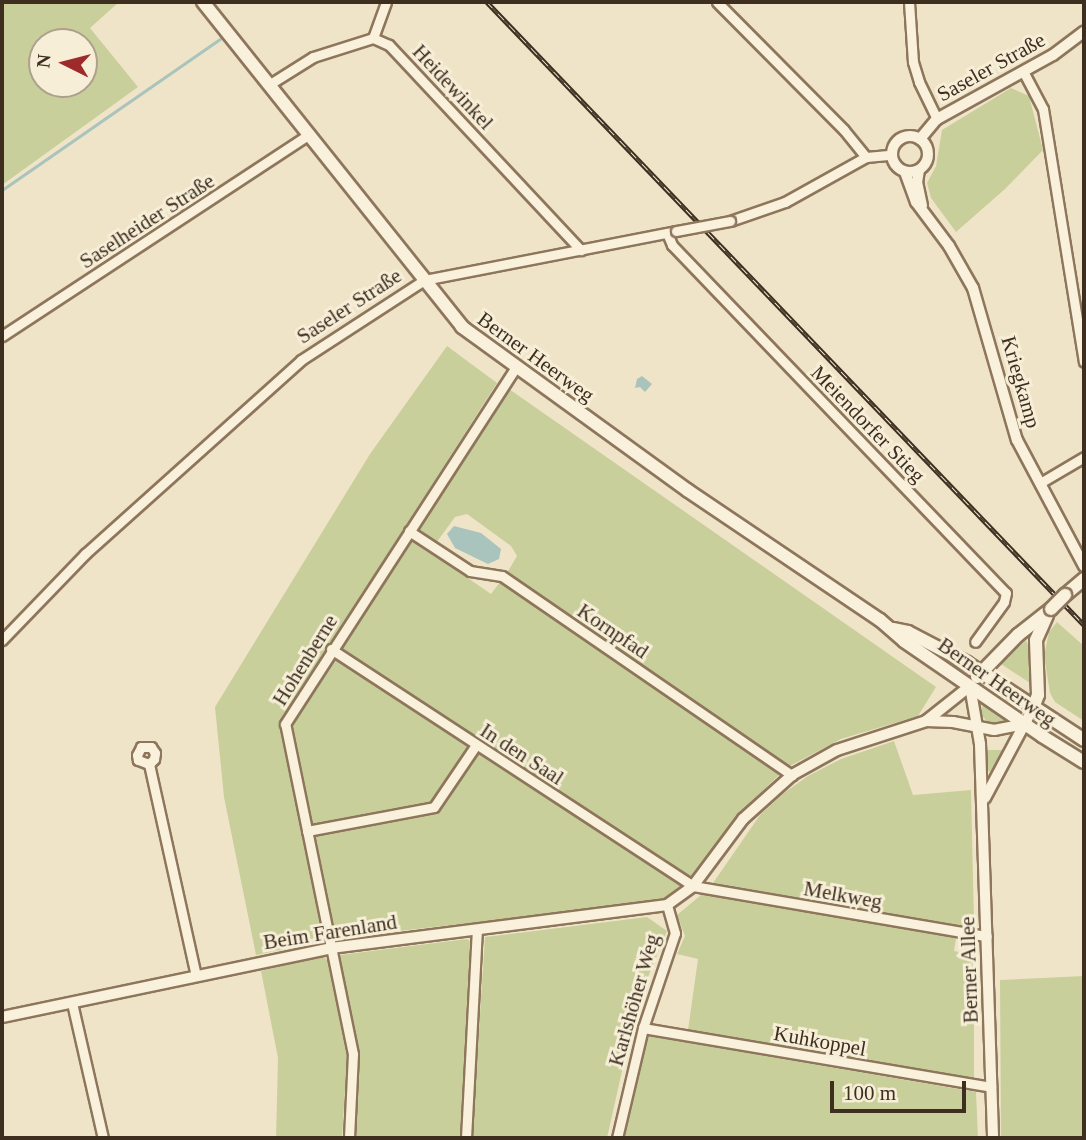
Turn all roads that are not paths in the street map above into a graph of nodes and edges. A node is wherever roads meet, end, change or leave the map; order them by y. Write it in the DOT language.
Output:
graph roads {
  1 [pos="203,2"];
  2 [pos="386,2"];
  3 [pos="717,2"];
  4 [pos="909,2"];
  5 [pos="1084,32"];
  6 [pos="373,38"];
  7 [pos="1023,71"];
  8 [pos="270,84"];
  9 [pos="937,119"];
  10 [pos="310,134"];
  11 [pos="920,139"];
  12 [pos="891,155"];
  13 [pos="866,157"];
  14 [pos="919,170"];
  15 [pos="905,172"];
  16 [pos="924,209"];
  17 [pos="671,232"];
  18 [pos="581,250"];
  19 [pos="424,280"];
  20 [pos="2,336"];
  21 [pos="1084,362"];
  22 [pos="515,368"];
  23 [pos="1084,457"];
  24 [pos="1040,483"];
  25 [pos="409,531"];
  26 [pos="1084,566"];
  27 [pos="1084,579"];
  28 [pos="1051,609"];
  29 [pos="892,628"];
  30 [pos="2,640"];
  31 [pos="975,642"];
  32 [pos="331,649"];
  33 [pos="982,672"];
  34 [pos="970,686"];
  35 [pos="1033,708"];
  36 [pos="926,721"];
  37 [pos="1025,724"];
  38 [pos="978,728"];
  39 [pos="1084,740"];
  40 [pos="476,745"];
  41 [pos="1084,762"];
  42 [pos="149,764"];
  43 [pos="792,775"];
  44 [pos="983,800"];
  45 [pos="307,831"];
  46 [pos="693,886"];
  47 [pos="667,905"];
  48 [pos="477,930"];
  49 [pos="987,936"];
  50 [pos="331,948"];
  51 [pos="197,976"];
  52 [pos="72,1003"];
  53 [pos="2,1017"];
  54 [pos="643,1028"];
  55 [pos="991,1087"];
  56 [pos="103,1138"];
  57 [pos="349,1138"];
  58 [pos="466,1138"];
  59 [pos="617,1138"];
  60 [pos="993,1138"];
  1 -- 8 [label="main road, Berner Heerweg"];
  2 -- 6 [label="street"];
  3 -- 13 [label="street"];
  4 -- 9 [label="street"];
  5 -- 7 [label="street, Saseler Straße"];
  6 -- 8 [label="street"];
  6 -- 18 [label="street, Heidewinkel"];
  7 -- 9 [label="street, Saseler Straße"];
  7 -- 21 [label="street"];
  8 -- 10 [label="main road, Berner Heerweg"];
  9 -- 11 [label="street, Saseler Straße"];
  10 -- 19 [label="main road, Berner Heerweg"];
  10 -- 20 [label="street, Saselheider Straße"];
  11 -- 12 [label="street, Saseler Straße"];
  11 -- 14 [label="street"];
  12 -- 13 [label="street, Saseler Straße"];
  12 -- 15 [label="street"];
  13 -- 17 [label="street, Saseler Straße, bridge"];
  14 -- 15 [label="street"];
  14 -- 16 [label="street, Kriegkamp"];
  15 -- 16 [label="street, Kriegkamp"];
  16 -- 24 [label="street, Kriegkamp"];
  17 -- 18 [label="street, Saseler Straße"];
  17 -- 31 [label="street, Meiendorfer Stieg"];
  18 -- 19 [label="street, Saseler Straße"];
  19 -- 22 [label="main road, Berner Heerweg"];
  19 -- 30 [label="street, Saseler Straße"];
  22 -- 25 [label="street, Hohenberne"];
  22 -- 29 [label="main road, Berner Heerweg"];
  23 -- 24 [label="street"];
  24 -- 26 [label="street, Kriegkamp"];
  25 -- 32 [label="street, Hohenberne"];
  25 -- 43 [label="street, Kornpfad"];
  27 -- 28 [label="main road, bridge"];
  28 -- 33 [label="main road"];
  28 -- 35 [label="main road"];
  29 -- 33 [label="main road, Berner Heerweg"];
  29 -- 34 [label="main road, Berner Heerweg"];
  32 -- 40 [label="street, In den Saal"];
  32 -- 45 [label="street, Hohenberne"];
  33 -- 34 [label="main road"];
  33 -- 35 [label="main road, Berner Heerweg"];
  34 -- 36 [label="street"];
  34 -- 37 [label="main road, Berner Heerweg"];
  34 -- 38 [label="street, Berner Allee"];
  35 -- 37 [label="street"];
  35 -- 39 [label="main road, Berner Heerweg"];
  36 -- 38 [label="street"];
  36 -- 43 [label="street"];
  37 -- 38 [label="street"];
  37 -- 41 [label="main road, Berner Heerweg"];
  37 -- 44 [label="street"];
  38 -- 44 [label="street, Berner Allee"];
  40 -- 45 [label="street"];
  40 -- 46 [label="street, In den Saal"];
  42 -- 51 [label="street"];
  43 -- 46 [label="street"];
  44 -- 49 [label="street, Berner Allee"];
  45 -- 50 [label="street, Hohenberne"];
  46 -- 47 [label="street"];
  46 -- 49 [label="street, Melkweg"];
  47 -- 48 [label="street, Beim Farenland"];
  47 -- 54 [label="street, Karlshöher Weg"];
  48 -- 50 [label="street, Beim Farenland"];
  48 -- 58 [label="street"];
  49 -- 55 [label="street, Berner Allee"];
  50 -- 51 [label="street, Beim Farenland"];
  50 -- 57 [label="street, Hohenberne"];
  51 -- 52 [label="street, Beim Farenland"];
  52 -- 53 [label="street, Beim Farenland"];
  52 -- 56 [label="street"];
  54 -- 55 [label="street, Kuhkoppel"];
  54 -- 59 [label="street, Karlshöher Weg"];
  55 -- 60 [label="street, Berner Allee"];
}
